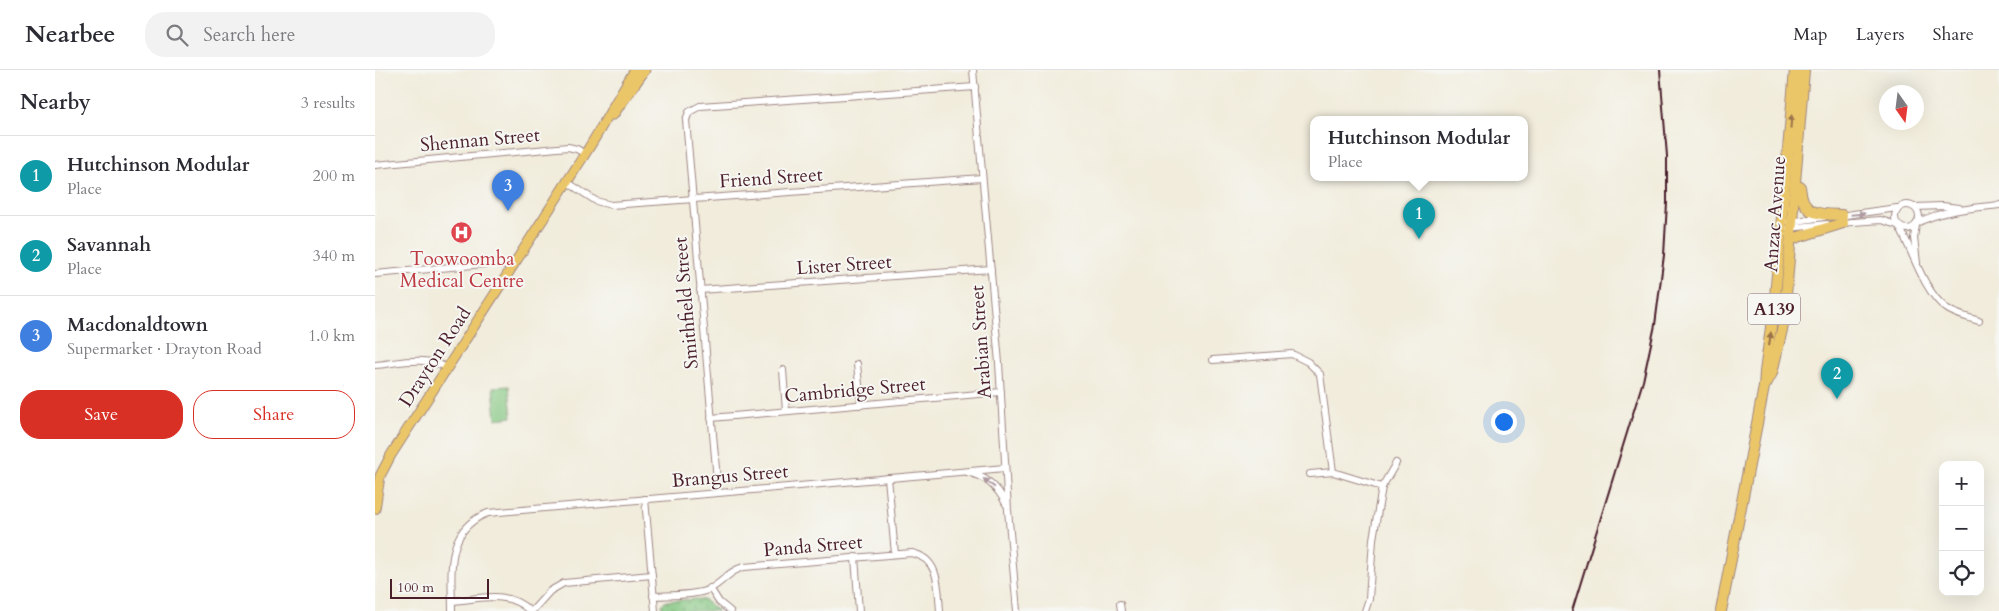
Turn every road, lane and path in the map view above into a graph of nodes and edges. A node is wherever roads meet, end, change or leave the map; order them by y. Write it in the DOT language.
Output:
graph roads {
  1 [pos="635,70"];
  2 [pos="645,70"];
  3 [pos="973,70"];
  4 [pos="1795,70"];
  5 [pos="1804,70"];
  6 [pos="975,87"];
  7 [pos="601,128"];
  8 [pos="585,154"];
  9 [pos="375,164"];
  10 [pos="1796,166"];
  11 [pos="983,178"];
  12 [pos="567,182"];
  13 [pos="693,198"];
  14 [pos="1999,205"];
  15 [pos="1915,207"];
  16 [pos="1897,208"];
  17 [pos="1963,208"];
  18 [pos="1842,219"];
  19 [pos="1917,224"];
  20 [pos="1898,225"];
  21 [pos="1788,228"];
  22 [pos="1917,263"];
  23 [pos="511,268"];
  24 [pos="991,268"];
  25 [pos="375,274"];
  26 [pos="700,290"];
  27 [pos="1979,321"];
  28 [pos="1213,360"];
  29 [pos="857,364"];
  30 [pos="375,365"];
  31 [pos="447,368"];
  32 [pos="783,370"];
  33 [pos="1001,392"];
  34 [pos="861,404"];
  35 [pos="786,411"];
  36 [pos="711,418"];
  37 [pos="1396,463"];
  38 [pos="1005,468"];
  39 [pos="959,472"];
  40 [pos="1333,472"];
  41 [pos="1310,474"];
  42 [pos="888,478"];
  43 [pos="1382,487"];
  44 [pos="718,492"];
  45 [pos="645,499"];
  46 [pos="375,509"];
  47 [pos="1008,510"];
  48 [pos="895,554"];
  49 [pos="855,557"];
  50 [pos="651,575"];
  51 [pos="710,588"];
  52 [pos="653,596"];
  53 [pos="452,602"];
  54 [pos="452,611"];
  55 [pos="531,611"];
  56 [pos="655,611"];
  57 [pos="730,611"];
  58 [pos="859,611"];
  59 [pos="940,611"];
  60 [pos="1017,611"];
  61 [pos="1365,611"];
  62 [pos="1721,611"];
  1 -- 7 [label="main road, Drayton Road"];
  2 -- 7 [label="main road, Drayton Road"];
  3 -- 6 [label="street, Arabian Street"];
  21 -- 4 [label="highway, Anzac Avenue / A139, one-way"];
  5 -- 10 [label="highway, Anzac Avenue / A139"];
  6 -- 11 [label="street, Arabian Street"];
  6 -- 13 [label="street, Smithfield Street"];
  7 -- 8 [label="main road, Drayton Road"];
  8 -- 9 [label="street, Shennan Street"];
  8 -- 12 [label="main road, Drayton Road"];
  10 -- 18 [label="highway"];
  10 -- 21 [label="highway, Anzac Avenue / A139"];
  11 -- 13 [label="street, Friend Street"];
  11 -- 24 [label="street, Arabian Street"];
  12 -- 13 [label="street, Friend Street"];
  12 -- 23 [label="main road, Drayton Road"];
  13 -- 26 [label="street, Smithfield Street"];
  14 -- 17 [label="street"];
  15 -- 16 [label="street"];
  15 -- 17 [label="street"];
  15 -- 19 [label="street"];
  18 -- 16 [label="street, one-way"];
  16 -- 20 [label="street"];
  17 -- 19 [label="street"];
  18 -- 20 [label="street"];
  18 -- 21 [label="highway"];
  18 -- 21 [label="street"];
  19 -- 20 [label="street"];
  19 -- 22 [label="street"];
  20 -- 22 [label="street"];
  21 -- 62 [label="highway, Anzac Avenue / A139"];
  22 -- 27 [label="street"];
  23 -- 25 [label="street"];
  23 -- 31 [label="main road, Drayton Road"];
  24 -- 26 [label="street, Lister Street"];
  24 -- 33 [label="street, Arabian Street"];
  26 -- 36 [label="street, Smithfield Street"];
  28 -- 40 [label="street"];
  29 -- 34 [label="street"];
  30 -- 31 [label="street"];
  31 -- 46 [label="main road, Drayton Road"];
  32 -- 35 [label="street"];
  33 -- 34 [label="street, Cambridge Street"];
  33 -- 38 [label="street, Arabian Street"];
  34 -- 35 [label="street, Cambridge Street"];
  35 -- 36 [label="street, Cambridge Street"];
  36 -- 44 [label="street, Smithfield Street"];
  37 -- 43 [label="street"];
  38 -- 39 [label="street, Brangus Street"];
  38 -- 47 [label="street, Arabian Street"];
  39 -- 42 [label="street, Brangus Street"];
  47 -- 39 [label="street, one-way"];
  40 -- 41 [label="street"];
  40 -- 43 [label="street"];
  42 -- 44 [label="street, Brangus Street"];
  42 -- 48 [label="street"];
  43 -- 61 [label="street"];
  44 -- 45 [label="street, Brangus Street"];
  45 -- 50 [label="street"];
  45 -- 53 [label="street, Brangus Street"];
  47 -- 60 [label="street, Arabian Street"];
  48 -- 49 [label="street, Panda Street"];
  48 -- 59 [label="street, Panda Street"];
  49 -- 51 [label="street, Panda Street"];
  49 -- 58 [label="street"];
  50 -- 52 [label="street"];
  50 -- 55 [label="street"];
  51 -- 52 [label="street, Panda Street"];
  51 -- 57 [label="street"];
  52 -- 56 [label="street"];
  53 -- 54 [label="street"];
  53 -- 55 [label="street"];
}
